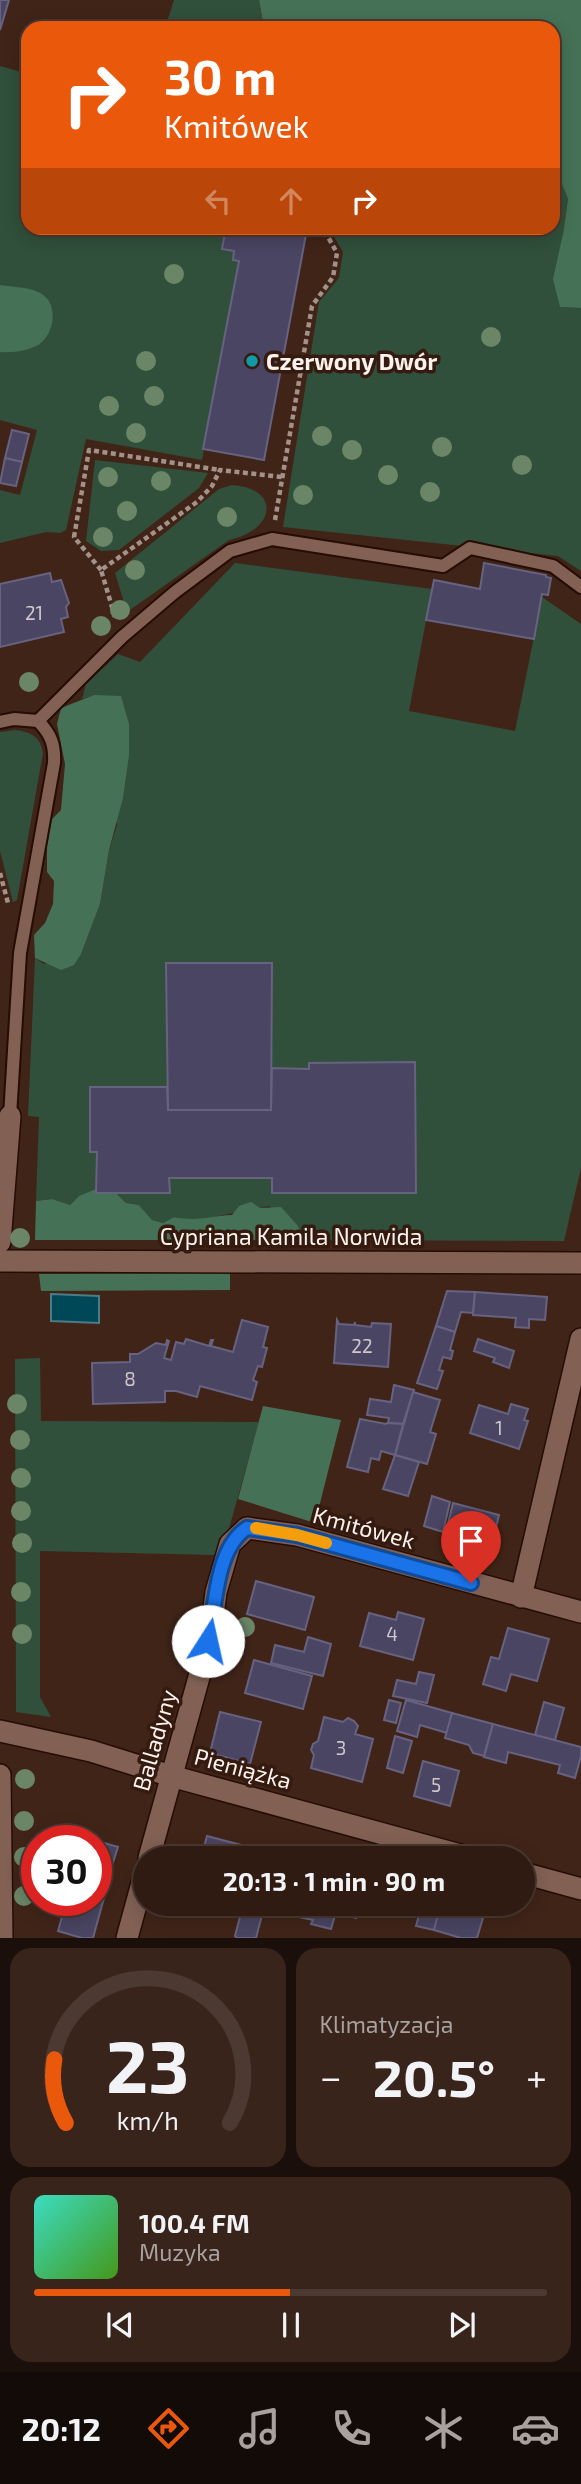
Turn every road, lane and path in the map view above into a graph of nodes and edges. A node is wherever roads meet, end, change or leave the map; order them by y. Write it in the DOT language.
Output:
graph roads {
  1 [pos="327,235"];
  2 [pos="219,470"];
  3 [pos="282,477"];
  4 [pos="272,538"];
  5 [pos="101,570"];
  6 [pos="581,587"];
  7 [pos="122,638"];
  8 [pos="38,721"];
  9 [pos="0,722"];
  10 [pos="10,1116"];
  11 [pos="0,1242"];
  12 [pos="0,1261"];
  13 [pos="581,1262"];
  14 [pos="581,1339"];
  15 [pos="255,1528"];
  16 [pos="521,1597"];
  17 [pos="581,1612"];
  18 [pos="0,1731"];
  19 [pos="0,1775"];
  20 [pos="171,1776"];
  21 [pos="152,1846"];
  22 [pos="427,1846"];
  23 [pos="535,1876"];
  24 [pos="581,1889"];
  25 [pos="133,1916"];
  26 [pos="2,1938"];
  27 [pos="127,1938"];
  1 -- 3 [label="path"];
  2 -- 3 [label="path"];
  2 -- 5 [label="path"];
  2 -- 5 [label="path"];
  3 -- 4 [label="path"];
  4 -- 6 [label="lane"];
  4 -- 7 [label="lane"];
  5 -- 7 [label="path"];
  7 -- 8 [label="lane"];
  8 -- 9 [label="lane"];
  8 -- 10 [label="lane"];
  10 -- 11 [label="street"];
  12 -- 13 [label="street, Cypriana Kamila Norwida"];
  14 -- 16 [label="street"];
  15 -- 16 [label="street, Kmitówek"];
  15 -- 20 [label="street, Balladyny"];
  16 -- 17 [label="street, Kmitówek"];
  18 -- 20 [label="street, Pieniążka"];
  19 -- 26 [label="street"];
  20 -- 21 [label="street, Balladyny"];
  20 -- 22 [label="street, Pieniążka"];
  23 -- 24 [label="street"];
  25 -- 27 [label="street"];
}
